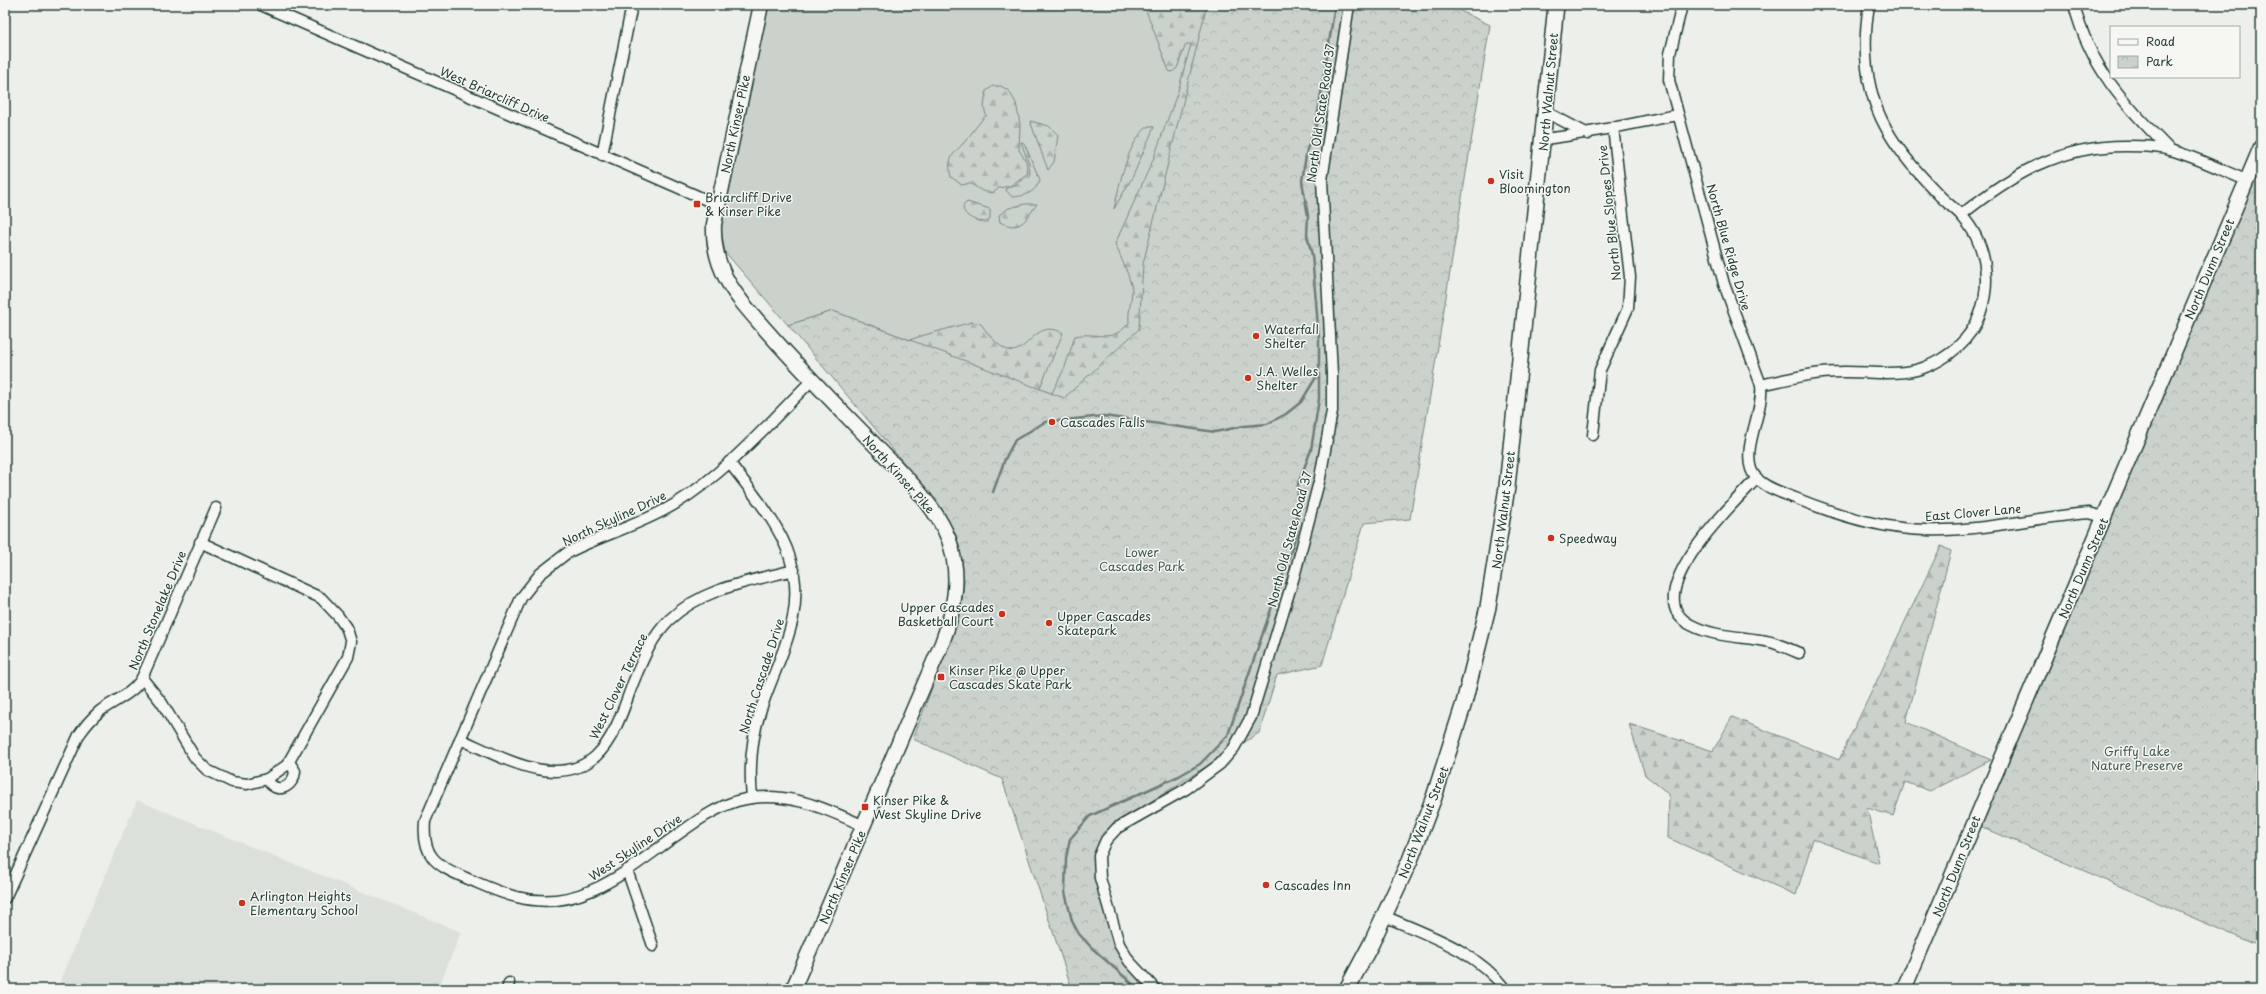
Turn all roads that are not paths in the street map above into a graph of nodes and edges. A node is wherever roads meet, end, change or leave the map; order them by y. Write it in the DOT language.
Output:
graph roads {
  1 [pos="261,5"];
  2 [pos="632,5"];
  3 [pos="761,5"];
  4 [pos="1349,5"];
  5 [pos="1556,5"];
  6 [pos="1682,5"];
  7 [pos="1868,5"];
  8 [pos="2074,5"];
  9 [pos="1546,112"];
  10 [pos="1678,115"];
  11 [pos="1613,126"];
  12 [pos="1588,134"];
  13 [pos="1544,139"];
  14 [pos="2261,147"];
  15 [pos="2170,150"];
  16 [pos="602,155"];
  17 [pos="2246,180"];
  18 [pos="718,206"];
  19 [pos="1961,215"];
  20 [pos="812,380"];
  21 [pos="1761,385"];
  22 [pos="1592,435"];
  23 [pos="729,462"];
  24 [pos="1757,478"];
  25 [pos="216,508"];
  26 [pos="2104,517"];
  27 [pos="200,542"];
  28 [pos="794,570"];
  29 [pos="1799,653"];
  30 [pos="142,678"];
  31 [pos="460,739"];
  32 [pos="289,762"];
  33 [pos="267,778"];
  34 [pos="752,798"];
  35 [pos="864,826"];
  36 [pos="426,847"];
  37 [pos="628,870"];
  38 [pos="5,898"];
  39 [pos="1384,916"];
  40 [pos="653,946"];
  41 [pos="794,989"];
  42 [pos="1155,989"];
  43 [pos="1347,989"];
  44 [pos="1505,989"];
  45 [pos="1904,989"];
  1 -- 16 [label="street, West Briarcliff Drive"];
  2 -- 16 [label="street"];
  3 -- 18 [label="street, North Kinser Pike"];
  4 -- 42 [label="street, North Old State Road 37"];
  5 -- 9 [label="main road, North Walnut Street"];
  6 -- 10 [label="street, North Blue Ridge Drive"];
  7 -- 19 [label="street"];
  8 -- 15 [label="street"];
  9 -- 12 [label="street"];
  9 -- 13 [label="main road, North Walnut Street"];
  10 -- 11 [label="street"];
  10 -- 21 [label="street, North Blue Ridge Drive"];
  11 -- 12 [label="street"];
  11 -- 22 [label="street, North Blue Slopes Drive"];
  12 -- 13 [label="street"];
  13 -- 39 [label="main road, North Walnut Street"];
  14 -- 17 [label="street, North Dunn Street"];
  15 -- 17 [label="street"];
  15 -- 19 [label="street"];
  16 -- 18 [label="street, West Briarcliff Drive"];
  17 -- 26 [label="street, North Dunn Street"];
  18 -- 20 [label="street, North Kinser Pike"];
  19 -- 21 [label="street"];
  20 -- 23 [label="street, North Skyline Drive"];
  20 -- 35 [label="street, North Kinser Pike"];
  21 -- 24 [label="street"];
  23 -- 28 [label="street, North Cascade Drive"];
  23 -- 31 [label="street, North Skyline Drive"];
  24 -- 26 [label="street, East Clover Lane"];
  24 -- 29 [label="street"];
  25 -- 27 [label="street, North Stonelake Drive"];
  26 -- 45 [label="street, North Dunn Street"];
  27 -- 30 [label="street, North Stonelake Drive"];
  27 -- 32 [label="street"];
  28 -- 31 [label="street, West Clover Terrace"];
  28 -- 34 [label="street, North Cascade Drive"];
  30 -- 33 [label="street"];
  30 -- 38 [label="street, North Stonelake Drive"];
  31 -- 36 [label="street, North Skyline Drive"];
  32 -- 33 [label="street"];
  32 -- 33 [label="street"];
  34 -- 35 [label="street, West Skyline Drive"];
  34 -- 37 [label="street, West Skyline Drive"];
  35 -- 41 [label="street, North Kinser Pike"];
  36 -- 37 [label="street, West Skyline Drive"];
  37 -- 40 [label="street"];
  39 -- 43 [label="main road, North Walnut Street"];
  39 -- 44 [label="street"];
}
